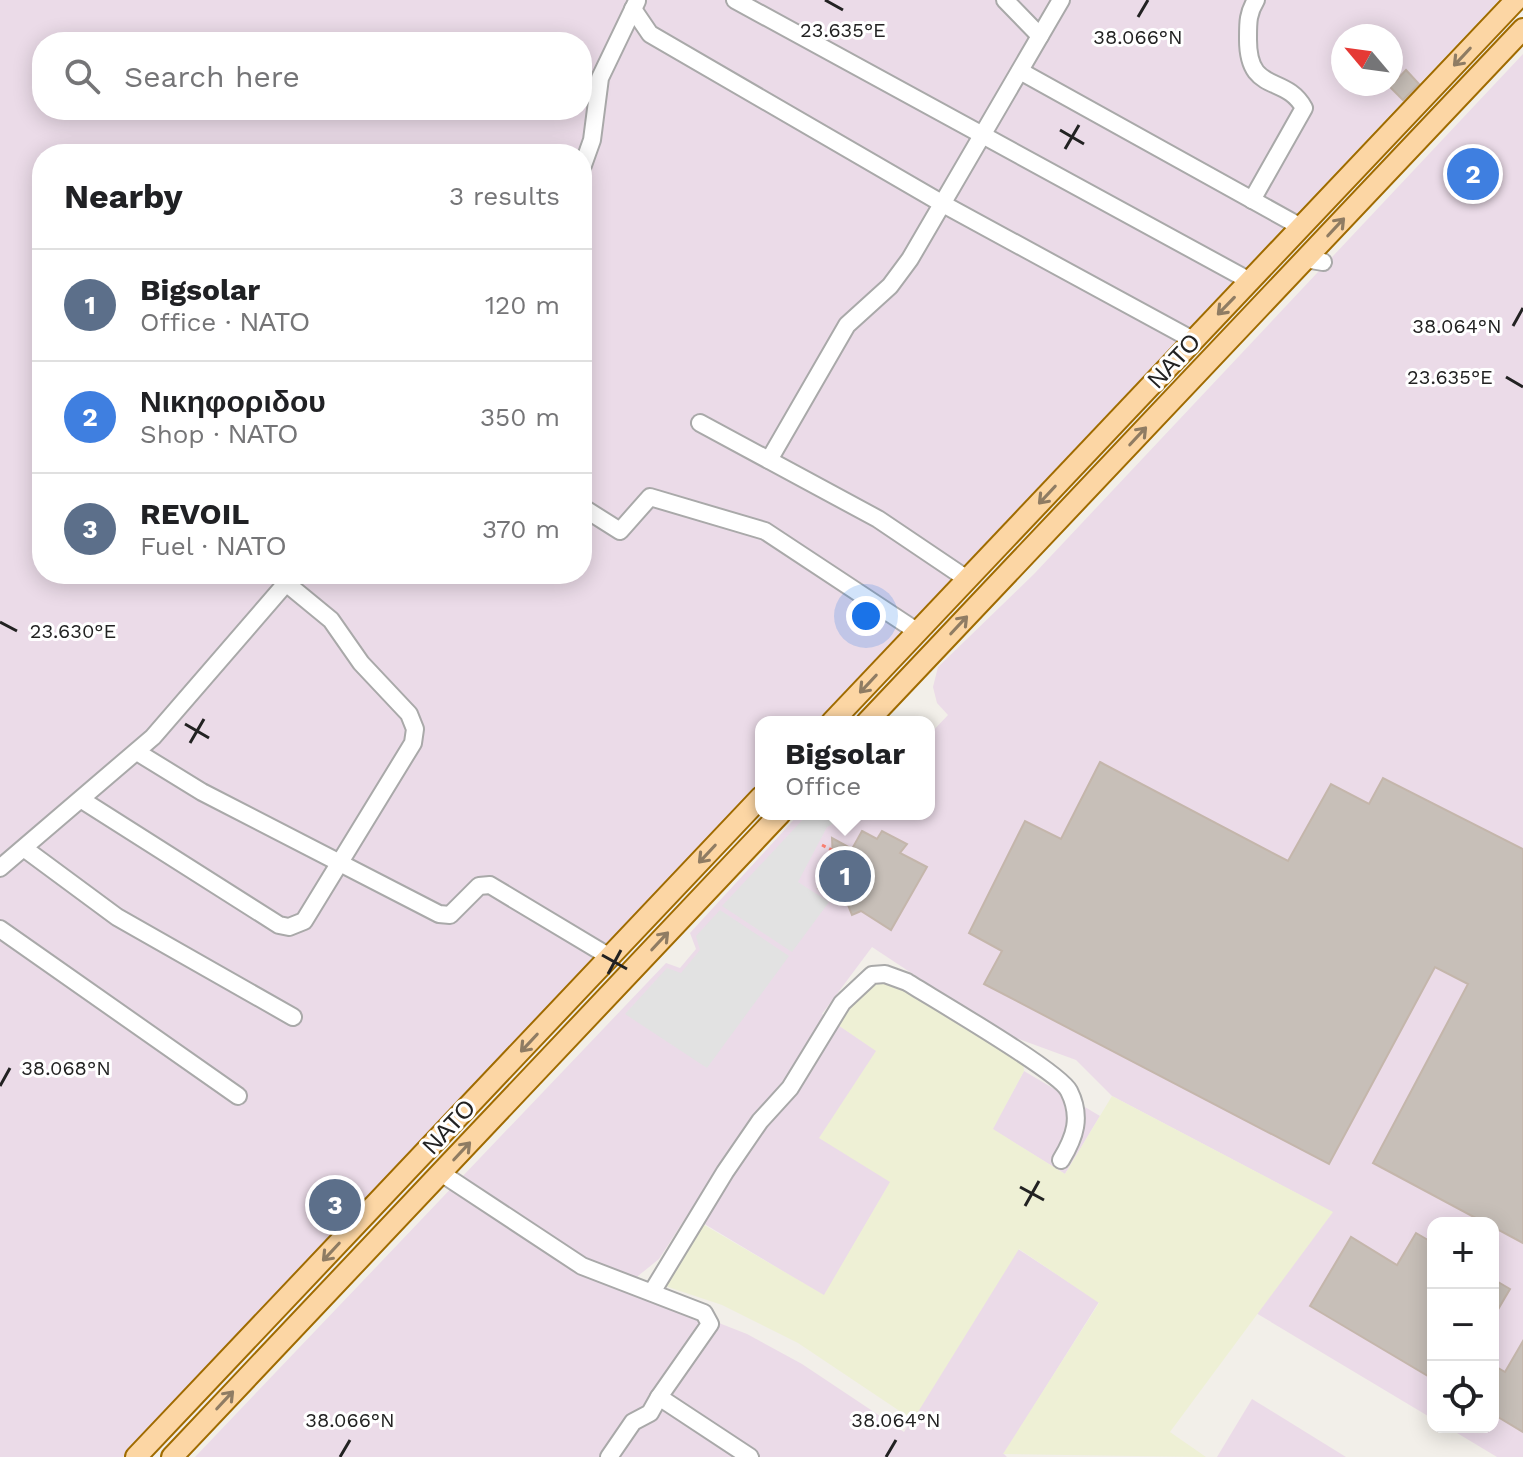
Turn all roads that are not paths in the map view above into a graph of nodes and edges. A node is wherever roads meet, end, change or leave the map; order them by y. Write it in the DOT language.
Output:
graph roads {
  1 [pos="735,0"];
  2 [pos="1005,0"];
  3 [pos="1061,0"];
  4 [pos="1256,0"];
  5 [pos="1516,0"];
  6 [pos="635,4"];
  7 [pos="1523,29"];
  8 [pos="1040,36"];
  9 [pos="1020,71"];
  10 [pos="981,136"];
  11 [pos="591,144"];
  12 [pos="1252,200"];
  13 [pos="943,204"];
  14 [pos="1301,227"];
  15 [pos="1250,281"];
  16 [pos="1193,340"];
  17 [pos="700,423"];
  18 [pos="769,460"];
  19 [pos="592,513"];
  20 [pos="967,579"];
  21 [pos="285,584"];
  22 [pos="296,584"];
  23 [pos="918,632"];
  24 [pos="838,716"];
  25 [pos="873,716"];
  26 [pos="137,752"];
  27 [pos="82,800"];
  28 [pos="755,803"];
  29 [pos="774,820"];
  30 [pos="25,849"];
  31 [pos="340,863"];
  32 [pos="0,868"];
  33 [pos="0,929"];
  34 [pos="610,957"];
  35 [pos="293,1017"];
  36 [pos="238,1096"];
  37 [pos="1061,1160"];
  38 [pos="441,1173"];
  39 [pos="652,1292"];
  40 [pos="659,1397"];
  41 [pos="136,1457"];
  42 [pos="172,1457"];
  43 [pos="609,1457"];
  44 [pos="750,1457"];
  1 -- 10 [label="street"];
  2 -- 8 [label="street"];
  3 -- 8 [label="street"];
  4 -- 12 [label="street"];
  5 -- 14 [label="main road, ΝΑΤΟ, one-way"];
  6 -- 11 [label="street"];
  6 -- 13 [label="street"];
  25 -- 7 [label="main road, ΝΑΤΟ, one-way"];
  8 -- 9 [label="street"];
  9 -- 10 [label="street"];
  9 -- 12 [label="street"];
  10 -- 13 [label="street"];
  10 -- 15 [label="street"];
  12 -- 14 [label="street"];
  13 -- 16 [label="street"];
  13 -- 18 [label="street"];
  14 -- 15 [label="main road, ΝΑΤΟ"];
  15 -- 16 [label="main road, ΝΑΤΟ, one-way"];
  16 -- 20 [label="main road, ΝΑΤΟ, one-way"];
  17 -- 18 [label="street"];
  18 -- 20 [label="street"];
  19 -- 23 [label="street"];
  20 -- 23 [label="main road, ΝΑΤΟ"];
  21 -- 26 [label="street"];
  22 -- 31 [label="street"];
  23 -- 24 [label="main road, ΝΑΤΟ, one-way"];
  26 -- 27 [label="street"];
  26 -- 31 [label="street"];
  27 -- 30 [label="street"];
  27 -- 31 [label="street"];
  28 -- 34 [label="main road, ΝΑΤΟ, one-way"];
  38 -- 29 [label="main road, ΝΑΤΟ, one-way"];
  30 -- 32 [label="street"];
  30 -- 35 [label="street"];
  31 -- 34 [label="street"];
  33 -- 36 [label="street"];
  34 -- 41 [label="main road, ΝΑΤΟ, one-way"];
  37 -- 39 [label="street"];
  38 -- 39 [label="street"];
  42 -- 38 [label="main road, ΝΑΤΟ, one-way"];
  39 -- 40 [label="street"];
  40 -- 43 [label="street"];
  40 -- 44 [label="street"];
}
